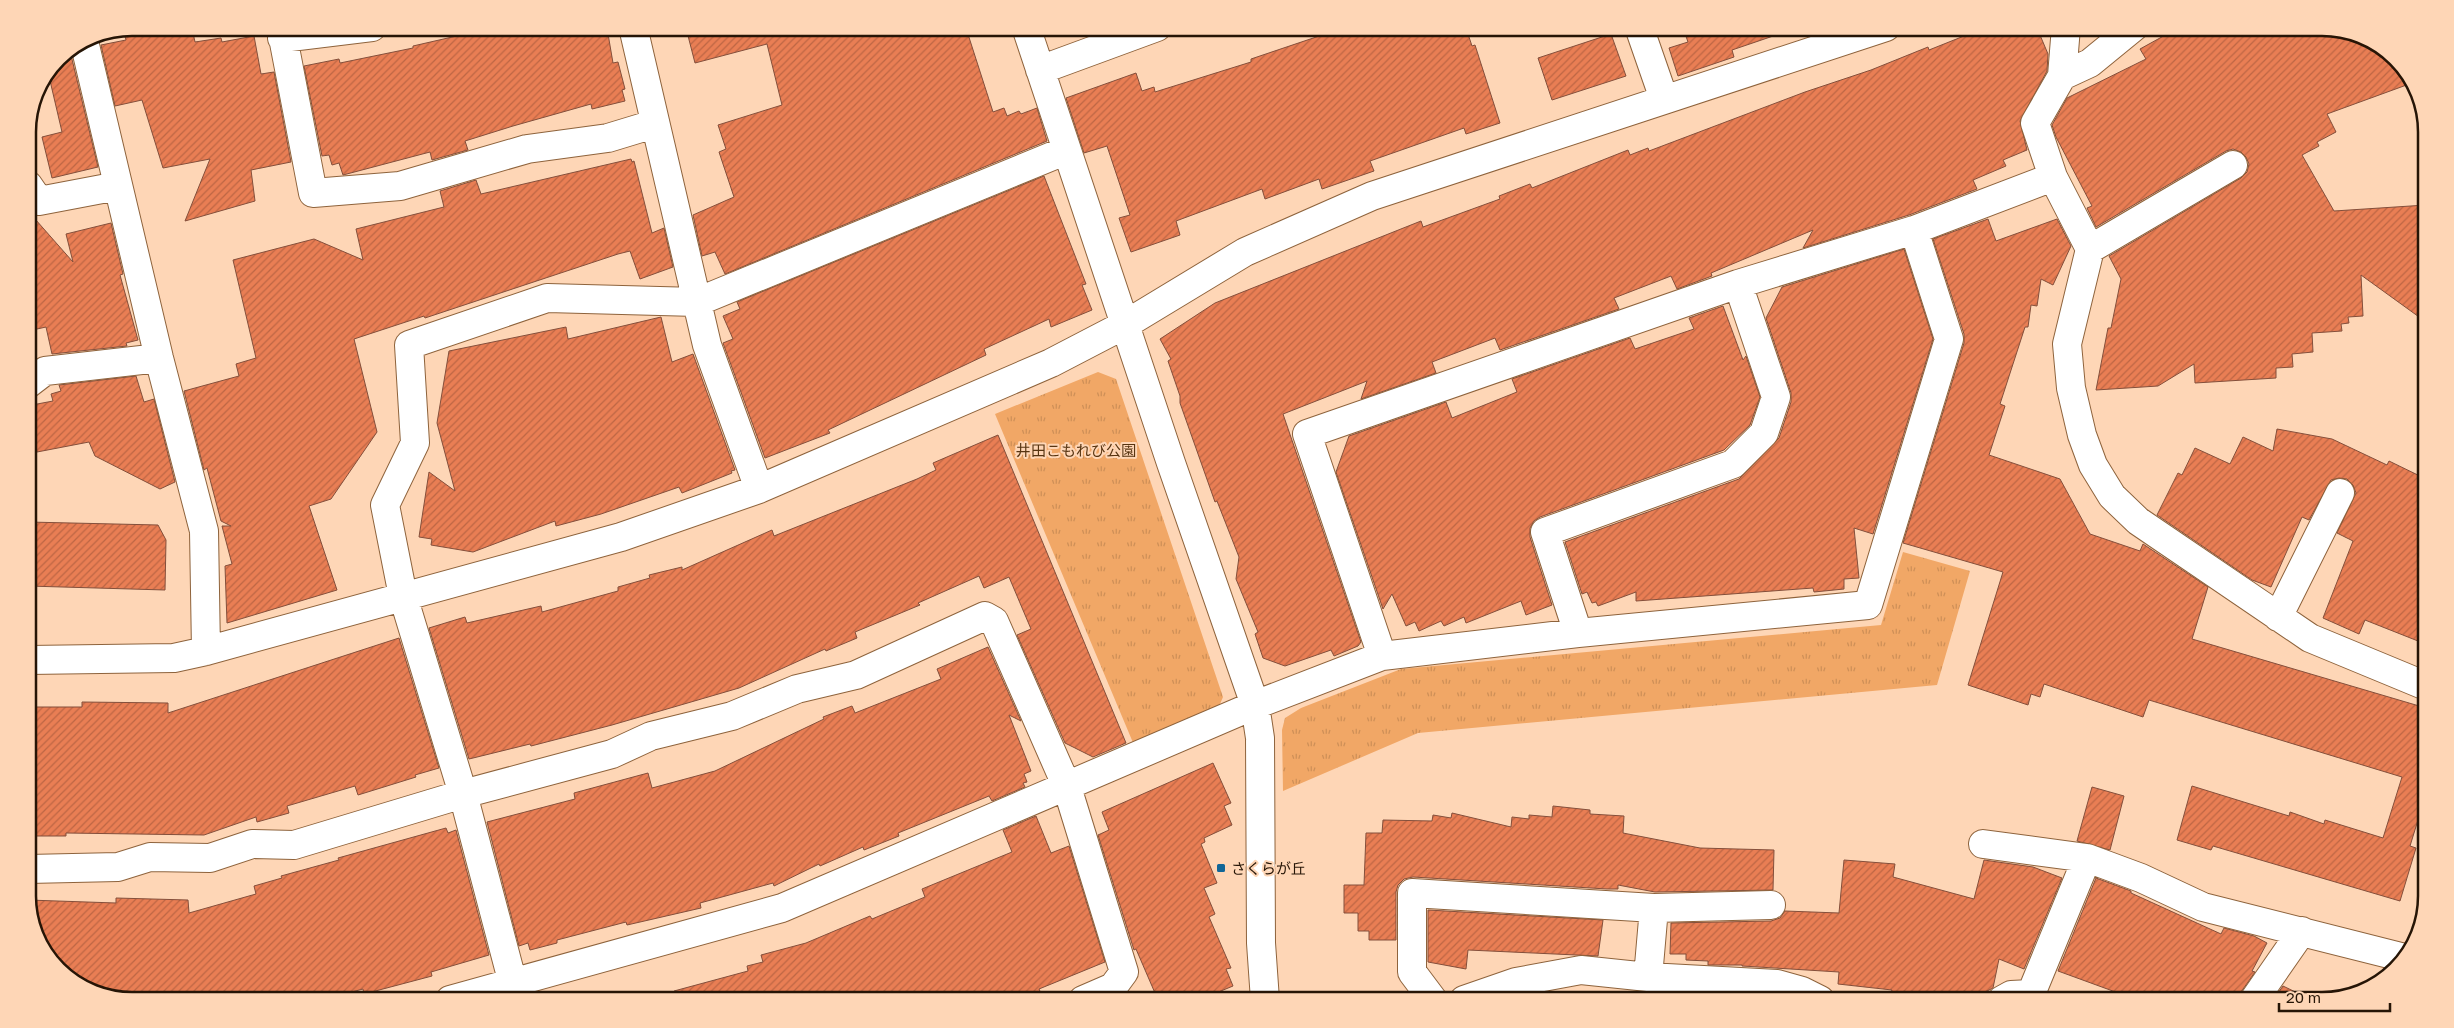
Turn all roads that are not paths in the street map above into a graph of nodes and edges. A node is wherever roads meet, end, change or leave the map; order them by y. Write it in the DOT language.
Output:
graph roads {
  1 [pos="282,36"];
  2 [pos="635,36"];
  3 [pos="1029,36"];
  4 [pos="1135,36"];
  5 [pos="1642,36"];
  6 [pos="1861,36"];
  7 [pos="2065,36"];
  8 [pos="2124,36"];
  9 [pos="86,48"];
  10 [pos="1040,70"];
  11 [pos="2062,76"];
  12 [pos="1664,99"];
  13 [pos="654,124"];
  14 [pos="1067,150"];
  15 [pos="2233,165"];
  16 [pos="2053,177"];
  17 [pos="118,186"];
  18 [pos="36,197"];
  19 [pos="1914,230"];
  20 [pos="2090,248"];
  21 [pos="1738,284"];
  22 [pos="697,302"];
  23 [pos="1126,324"];
  24 [pos="160,358"];
  25 [pos="36,378"];
  26 [pos="759,489"];
  27 [pos="2340,493"];
  28 [pos="403,596"];
  29 [pos="2278,617"];
  30 [pos="1578,633"];
  31 [pos="206,652"];
  32 [pos="1382,656"];
  33 [pos="36,660"];
  34 [pos="2418,683"];
  35 [pos="1256,705"];
  36 [pos="1067,787"];
  37 [pos="463,794"];
  38 [pos="1983,844"];
  39 [pos="2087,858"];
  40 [pos="36,868"];
  41 [pos="1771,904"];
  42 [pos="1654,908"];
  43 [pos="2302,931"];
  44 [pos="2397,956"];
  45 [pos="1648,977"];
  46 [pos="515,992"];
  47 [pos="1101,992"];
  48 [pos="1265,992"];
  49 [pos="1427,992"];
  50 [pos="1487,992"];
  51 [pos="1804,992"];
  52 [pos="2032,992"];
  53 [pos="2260,992"];
  1 -- 13 [label="street"];
  2 -- 13 [label="street"];
  3 -- 10 [label="street"];
  4 -- 10 [label="street"];
  5 -- 12 [label="street"];
  6 -- 12 [label="street"];
  7 -- 11 [label="street"];
  8 -- 11 [label="street"];
  9 -- 17 [label="street"];
  10 -- 14 [label="street"];
  11 -- 16 [label="street"];
  12 -- 23 [label="street"];
  13 -- 22 [label="street"];
  14 -- 22 [label="street"];
  14 -- 23 [label="street"];
  15 -- 20 [label="street"];
  16 -- 19 [label="street"];
  16 -- 20 [label="street"];
  17 -- 18 [label="street"];
  17 -- 24 [label="street"];
  19 -- 21 [label="street"];
  19 -- 30 [label="street"];
  20 -- 29 [label="street"];
  21 -- 30 [label="street"];
  21 -- 32 [label="street"];
  22 -- 26 [label="street"];
  22 -- 28 [label="street"];
  23 -- 26 [label="street"];
  23 -- 35 [label="street"];
  24 -- 25 [label="street"];
  24 -- 31 [label="street"];
  26 -- 28 [label="street"];
  27 -- 29 [label="street"];
  28 -- 31 [label="street"];
  28 -- 37 [label="street"];
  29 -- 34 [label="street"];
  30 -- 32 [label="street"];
  31 -- 33 [label="street"];
  32 -- 35 [label="street"];
  35 -- 36 [label="street"];
  35 -- 48 [label="street"];
  36 -- 37 [label="street"];
  36 -- 46 [label="street"];
  36 -- 47 [label="street"];
  37 -- 40 [label="street"];
  37 -- 46 [label="street"];
  38 -- 39 [label="street"];
  39 -- 43 [label="street"];
  39 -- 52 [label="street"];
  41 -- 42 [label="street"];
  42 -- 45 [label="street"];
  42 -- 49 [label="street"];
  43 -- 44 [label="street"];
  43 -- 53 [label="street"];
  45 -- 50 [label="street"];
  45 -- 51 [label="street"];
}
